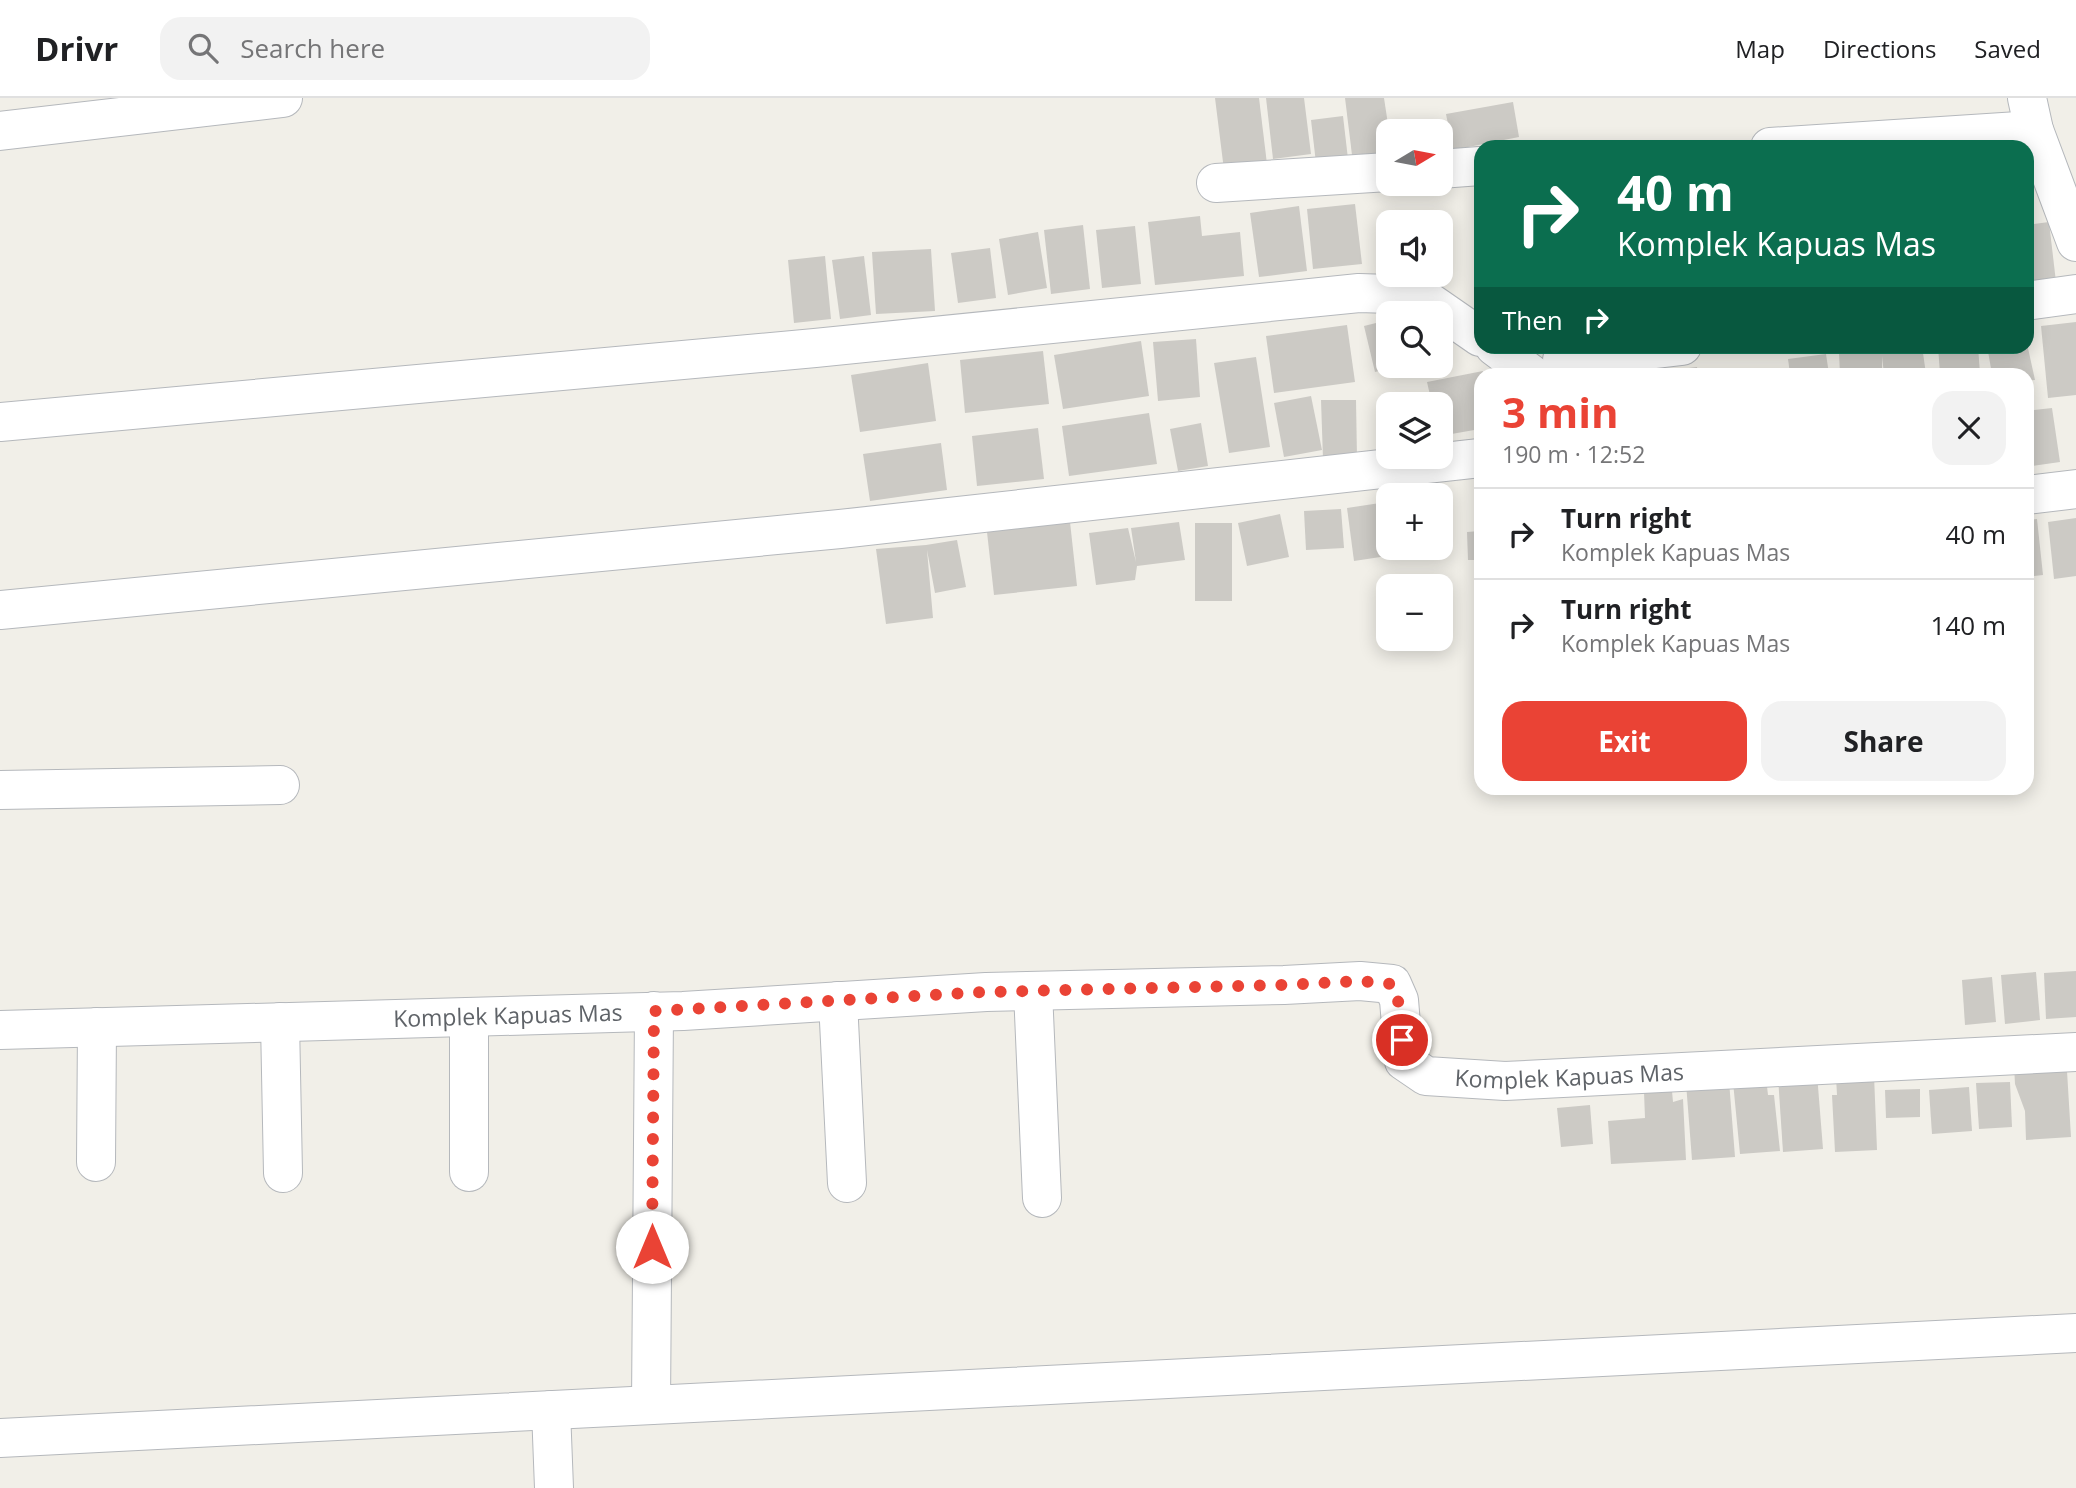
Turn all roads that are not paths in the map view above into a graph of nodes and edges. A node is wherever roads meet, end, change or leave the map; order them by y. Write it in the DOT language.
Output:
graph roads {
  1 [pos="283,98"];
  2 [pos="2031,114"];
  3 [pos="0,131"];
  4 [pos="1825,140"];
  5 [pos="1474,166"];
  6 [pos="1453,168"];
  7 [pos="1376,173"];
  8 [pos="1216,183"];
  9 [pos="2076,242"];
  10 [pos="2076,294"];
  11 [pos="2034,300"];
  12 [pos="1474,333"];
  13 [pos="1514,354"];
  14 [pos="1630,354"];
  15 [pos="1546,367"];
  16 [pos="0,422"];
  17 [pos="1474,459"];
  18 [pos="2076,489"];
  19 [pos="2034,494"];
  20 [pos="0,610"];
  21 [pos="280,785"];
  22 [pos="0,790"];
  23 [pos="1032,991"];
  24 [pos="838,1001"];
  25 [pos="654,1011"];
  26 [pos="469,1017"];
  27 [pos="280,1022"];
  28 [pos="97,1027"];
  29 [pos="0,1030"];
  30 [pos="2076,1052"];
  31 [pos="96,1162"];
  32 [pos="469,1172"];
  33 [pos="283,1173"];
  34 [pos="847,1183"];
  35 [pos="1042,1198"];
  36 [pos="2076,1333"];
  37 [pos="651,1405"];
  38 [pos="551,1410"];
  39 [pos="0,1438"];
  40 [pos="554,1488"];
  1 -- 3 [label="street"];
  2 -- 4 [label="street"];
  2 -- 9 [label="street"];
  5 -- 6 [label="street"];
  7 -- 8 [label="street"];
  10 -- 11 [label="street"];
  12 -- 16 [label="street"];
  13 -- 15 [label="street"];
  14 -- 15 [label="street"];
  17 -- 20 [label="street"];
  18 -- 19 [label="street"];
  21 -- 22 [label="street"];
  23 -- 24 [label="street, Komplek Kapuas Mas"];
  23 -- 30 [label="street, Komplek Kapuas Mas"];
  23 -- 35 [label="street"];
  24 -- 25 [label="street, Komplek Kapuas Mas"];
  24 -- 34 [label="street"];
  25 -- 26 [label="street, Komplek Kapuas Mas"];
  25 -- 37 [label="street"];
  26 -- 27 [label="street, Komplek Kapuas Mas"];
  26 -- 32 [label="street"];
  27 -- 28 [label="street, Komplek Kapuas Mas"];
  27 -- 33 [label="street"];
  28 -- 29 [label="street, Komplek Kapuas Mas"];
  28 -- 31 [label="street"];
  36 -- 37 [label="street"];
  37 -- 38 [label="street"];
  38 -- 39 [label="street"];
  38 -- 40 [label="street"];
}
